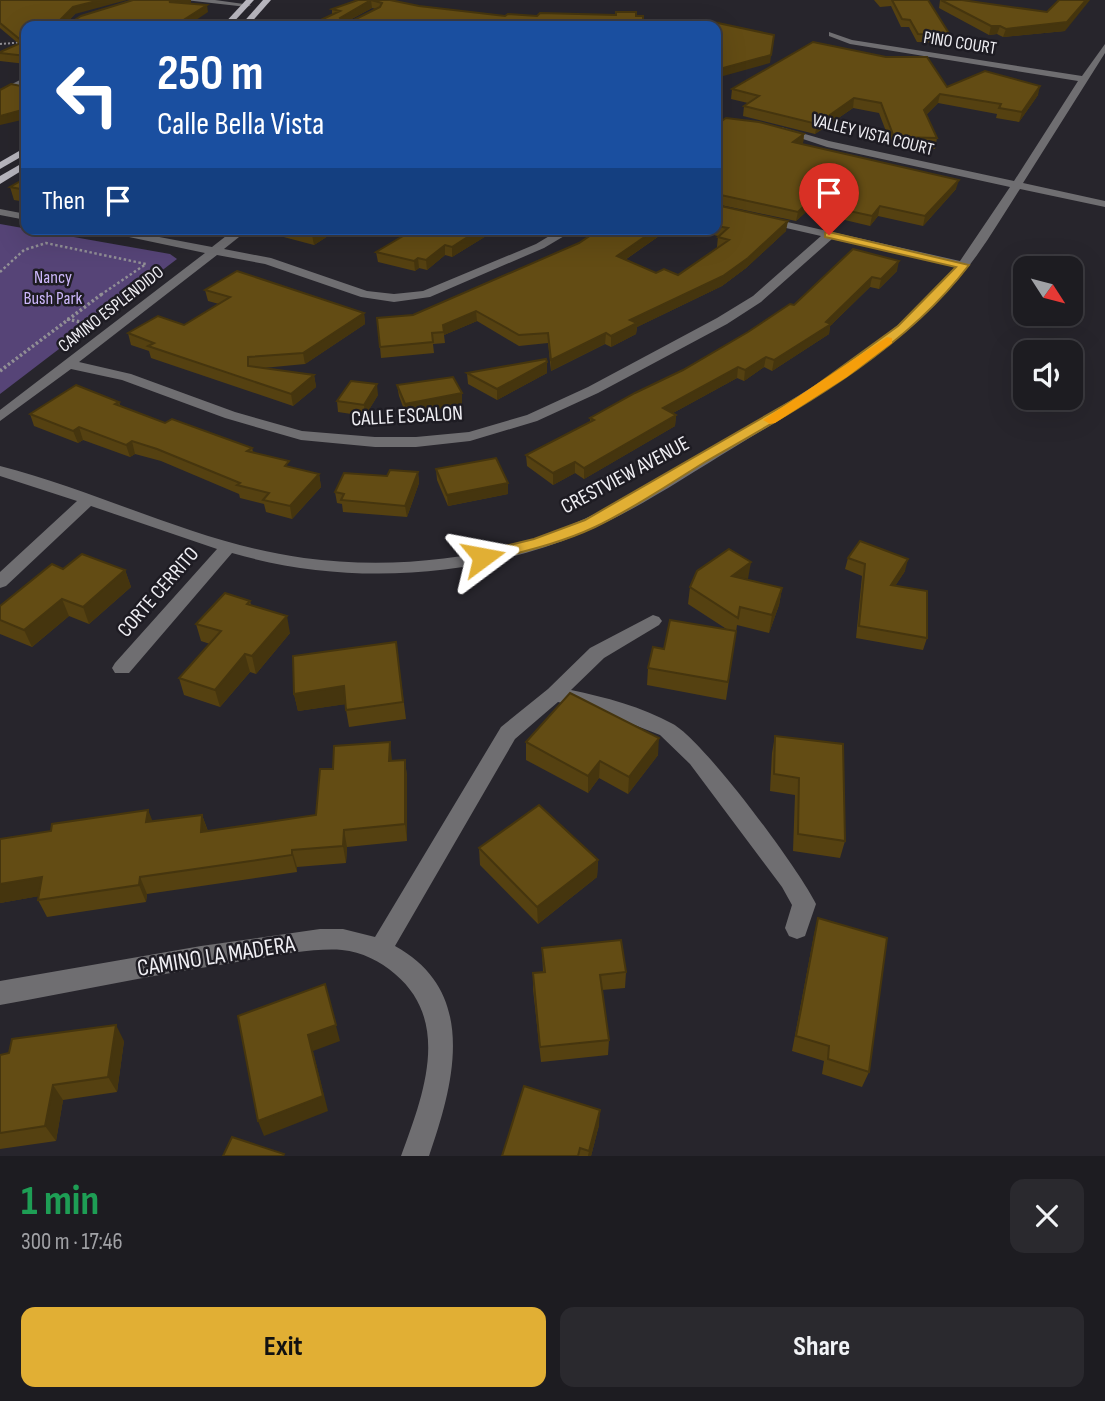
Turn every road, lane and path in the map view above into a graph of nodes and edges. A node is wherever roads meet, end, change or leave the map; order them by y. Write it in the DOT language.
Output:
graph roads {
  1 [pos="189,0"];
  2 [pos="248,2"];
  3 [pos="265,2"];
  4 [pos="231,21"];
  5 [pos="248,21"];
  6 [pos="832,34"];
  7 [pos="21,42"];
  8 [pos="0,44"];
  9 [pos="1105,46"];
  10 [pos="1100,63"];
  11 [pos="1084,79"];
  12 [pos="21,83"];
  13 [pos="0,94"];
  14 [pos="774,128"];
  15 [pos="21,153"];
  16 [pos="0,166"];
  17 [pos="21,167"];
  18 [pos="0,181"];
  19 [pos="1016,187"];
  20 [pos="1105,204"];
  21 [pos="721,210"];
  22 [pos="0,212"];
  23 [pos="21,216"];
  24 [pos="131,235"];
  25 [pos="235,235"];
  26 [pos="559,235"];
  27 [pos="829,235"];
  28 [pos="214,251"];
  29 [pos="963,265"];
  30 [pos="0,272"];
  31 [pos="102,318"];
  32 [pos="66,319"];
  33 [pos="68,365"];
  34 [pos="0,372"];
  35 [pos="0,417"];
  36 [pos="0,471"];
  37 [pos="89,499"];
  38 [pos="228,547"];
  39 [pos="0,582"];
  40 [pos="653,621"];
  41 [pos="122,668"];
  42 [pos="555,694"];
  43 [pos="797,928"];
  44 [pos="380,950"];
  45 [pos="0,993"];
  46 [pos="415,1156"];
  1 -- 2 [label="street"];
  2 -- 3 [label="main road"];
  2 -- 4 [label="main road"];
  3 -- 5 [label="main road"];
  6 -- 11 [label="street, PINO COURT"];
  7 -- 8 [label="path"];
  9 -- 10 [label="street, CRESTVIEW AVENUE"];
  10 -- 11 [label="street, CRESTVIEW AVENUE"];
  11 -- 19 [label="street, CRESTVIEW AVENUE"];
  12 -- 13 [label="street"];
  14 -- 19 [label="street, VALLEY VISTA COURT"];
  15 -- 16 [label="main road"];
  17 -- 18 [label="main road"];
  19 -- 20 [label="street, VALLEY VISTA COURT"];
  19 -- 29 [label="street, CRESTVIEW AVENUE"];
  21 -- 27 [label="street"];
  22 -- 23 [label="street"];
  24 -- 28 [label="street"];
  25 -- 28 [label="street, CAMINO ESPLENDIDO"];
  26 -- 28 [label="street"];
  27 -- 29 [label="street"];
  27 -- 33 [label="street, CALLE ESCALON"];
  28 -- 33 [label="street, CAMINO ESPLENDIDO"];
  29 -- 38 [label="street, CRESTVIEW AVENUE"];
  30 -- 32 [label="path"];
  31 -- 32 [label="path"];
  32 -- 34 [label="path"];
  33 -- 35 [label="street, CAMINO ESPLENDIDO"];
  36 -- 37 [label="street, CRESTVIEW AVENUE"];
  37 -- 38 [label="street, CRESTVIEW AVENUE"];
  37 -- 39 [label="street"];
  38 -- 41 [label="street, CORTE CERRITO"];
  40 -- 42 [label="street"];
  42 -- 43 [label="street"];
  42 -- 44 [label="street"];
  44 -- 45 [label="street, CAMINO LA MADERA"];
  44 -- 46 [label="street, CAMINO LA MADERA"];
}
